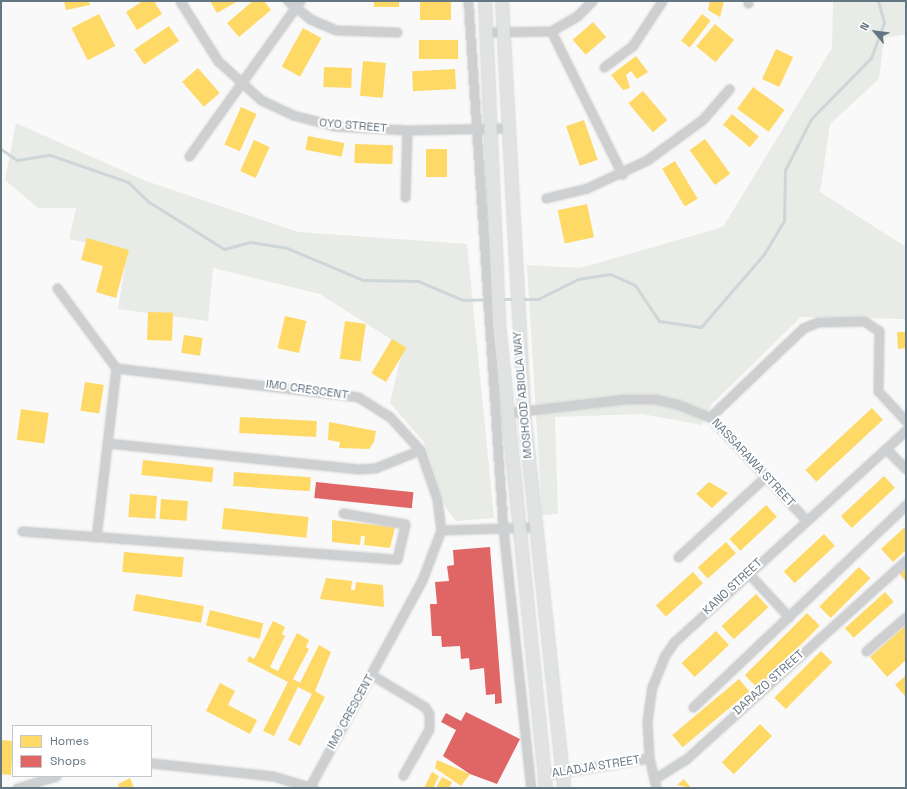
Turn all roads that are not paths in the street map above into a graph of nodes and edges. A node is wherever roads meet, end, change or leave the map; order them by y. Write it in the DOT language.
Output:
graph roads {
  1 [pos="180,1"];
  2 [pos="468,1"];
  3 [pos="485,1"];
  4 [pos="502,1"];
  5 [pos="592,1"];
  6 [pos="662,1"];
  7 [pos="294,3"];
  8 [pos="551,31"];
  9 [pos="397,32"];
  10 [pos="486,32"];
  11 [pos="504,32"];
  12 [pos="604,67"];
  13 [pos="239,83"];
  14 [pos="729,89"];
  15 [pos="506,128"];
  16 [pos="474,129"];
  17 [pos="490,129"];
  18 [pos="406,130"];
  19 [pos="189,156"];
  20 [pos="622,174"];
  21 [pos="405,197"];
  22 [pos="546,198"];
  23 [pos="57,288"];
  24 [pos="116,368"];
  25 [pos="506,412"];
  26 [pos="524,412"];
  27 [pos="710,416"];
  28 [pos="906,421"];
  29 [pos="906,430"];
  30 [pos="107,443"];
  31 [pos="886,449"];
  32 [pos="420,450"];
  33 [pos="906,469"];
  34 [pos="766,476"];
  35 [pos="906,505"];
  36 [pos="343,513"];
  37 [pos="806,520"];
  38 [pos="534,527"];
  39 [pos="503,528"];
  40 [pos="518,528"];
  41 [pos="441,530"];
  42 [pos="22,531"];
  43 [pos="96,537"];
  44 [pos="678,557"];
  45 [pos="906,560"];
  46 [pos="748,573"];
  47 [pos="789,617"];
  48 [pos="906,617"];
  49 [pos="866,651"];
  50 [pos="372,675"];
  51 [pos="692,707"];
  52 [pos="649,758"];
  53 [pos="152,763"];
  54 [pos="562,772"];
  55 [pos="403,775"];
  56 [pos="544,775"];
  57 [pos="53,777"];
  58 [pos="655,783"];
  59 [pos="28,786"];
  60 [pos="311,787"];
  61 [pos="17,788"];
  62 [pos="531,788"];
  63 [pos="546,788"];
  64 [pos="564,788"];
  1 -- 13 [label="street, OYO STREET"];
  2 -- 16 [label="street"];
  3 -- 10 [label="main road, MOSHOOD ABIOLA WAY"];
  4 -- 11 [label="main road, MOSHOOD ABIOLA WAY"];
  5 -- 8 [label="street"];
  6 -- 12 [label="street"];
  7 -- 9 [label="street"];
  7 -- 13 [label="street"];
  8 -- 11 [label="street"];
  8 -- 20 [label="street"];
  10 -- 11 [label="street"];
  10 -- 17 [label="main road, MOSHOOD ABIOLA WAY"];
  11 -- 15 [label="main road, MOSHOOD ABIOLA WAY"];
  13 -- 18 [label="street, OYO STREET"];
  13 -- 19 [label="street"];
  14 -- 20 [label="street"];
  15 -- 17 [label="street, OYO STREET"];
  15 -- 26 [label="main road, MOSHOOD ABIOLA WAY"];
  16 -- 17 [label="street, OYO STREET"];
  16 -- 18 [label="street, OYO STREET"];
  16 -- 39 [label="street"];
  17 -- 25 [label="main road, MOSHOOD ABIOLA WAY"];
  18 -- 21 [label="street"];
  20 -- 22 [label="street"];
  23 -- 24 [label="street"];
  24 -- 30 [label="street"];
  24 -- 32 [label="street, IMO CRESCENT"];
  25 -- 26 [label="street, NASSARAWA STREET"];
  25 -- 40 [label="main road, MOSHOOD ABIOLA WAY"];
  26 -- 27 [label="street, NASSARAWA STREET"];
  26 -- 38 [label="main road, MOSHOOD ABIOLA WAY"];
  27 -- 28 [label="street"];
  27 -- 34 [label="street, NASSARAWA STREET"];
  29 -- 31 [label="street, KANO STREET"];
  30 -- 32 [label="street"];
  30 -- 43 [label="street"];
  31 -- 33 [label="street"];
  31 -- 37 [label="street, KANO STREET"];
  32 -- 41 [label="street, IMO CRESCENT"];
  34 -- 37 [label="street, NASSARAWA STREET"];
  34 -- 44 [label="street"];
  35 -- 47 [label="street"];
  36 -- 43 [label="street"];
  37 -- 46 [label="street, KANO STREET"];
  38 -- 40 [label="street"];
  38 -- 54 [label="main road, MOSHOOD ABIOLA WAY"];
  39 -- 40 [label="street"];
  39 -- 41 [label="street"];
  39 -- 62 [label="street"];
  40 -- 56 [label="main road, MOSHOOD ABIOLA WAY"];
  41 -- 50 [label="street, IMO CRESCENT"];
  42 -- 43 [label="street"];
  45 -- 58 [label="street, DARAZO STREET"];
  46 -- 47 [label="street"];
  46 -- 52 [label="street, KANO STREET"];
  47 -- 51 [label="street"];
  48 -- 49 [label="street"];
  50 -- 55 [label="street"];
  50 -- 60 [label="street, IMO CRESCENT"];
  52 -- 54 [label="street, ALADJA STREET"];
  52 -- 58 [label="street, KANO STREET"];
  53 -- 60 [label="street"];
  54 -- 56 [label="street, ALADJA STREET"];
  54 -- 64 [label="main road, MOSHOOD ABIOLA WAY"];
  56 -- 63 [label="main road, MOSHOOD ABIOLA WAY"];
  57 -- 59 [label="street"];
  59 -- 61 [label="street"];
}
